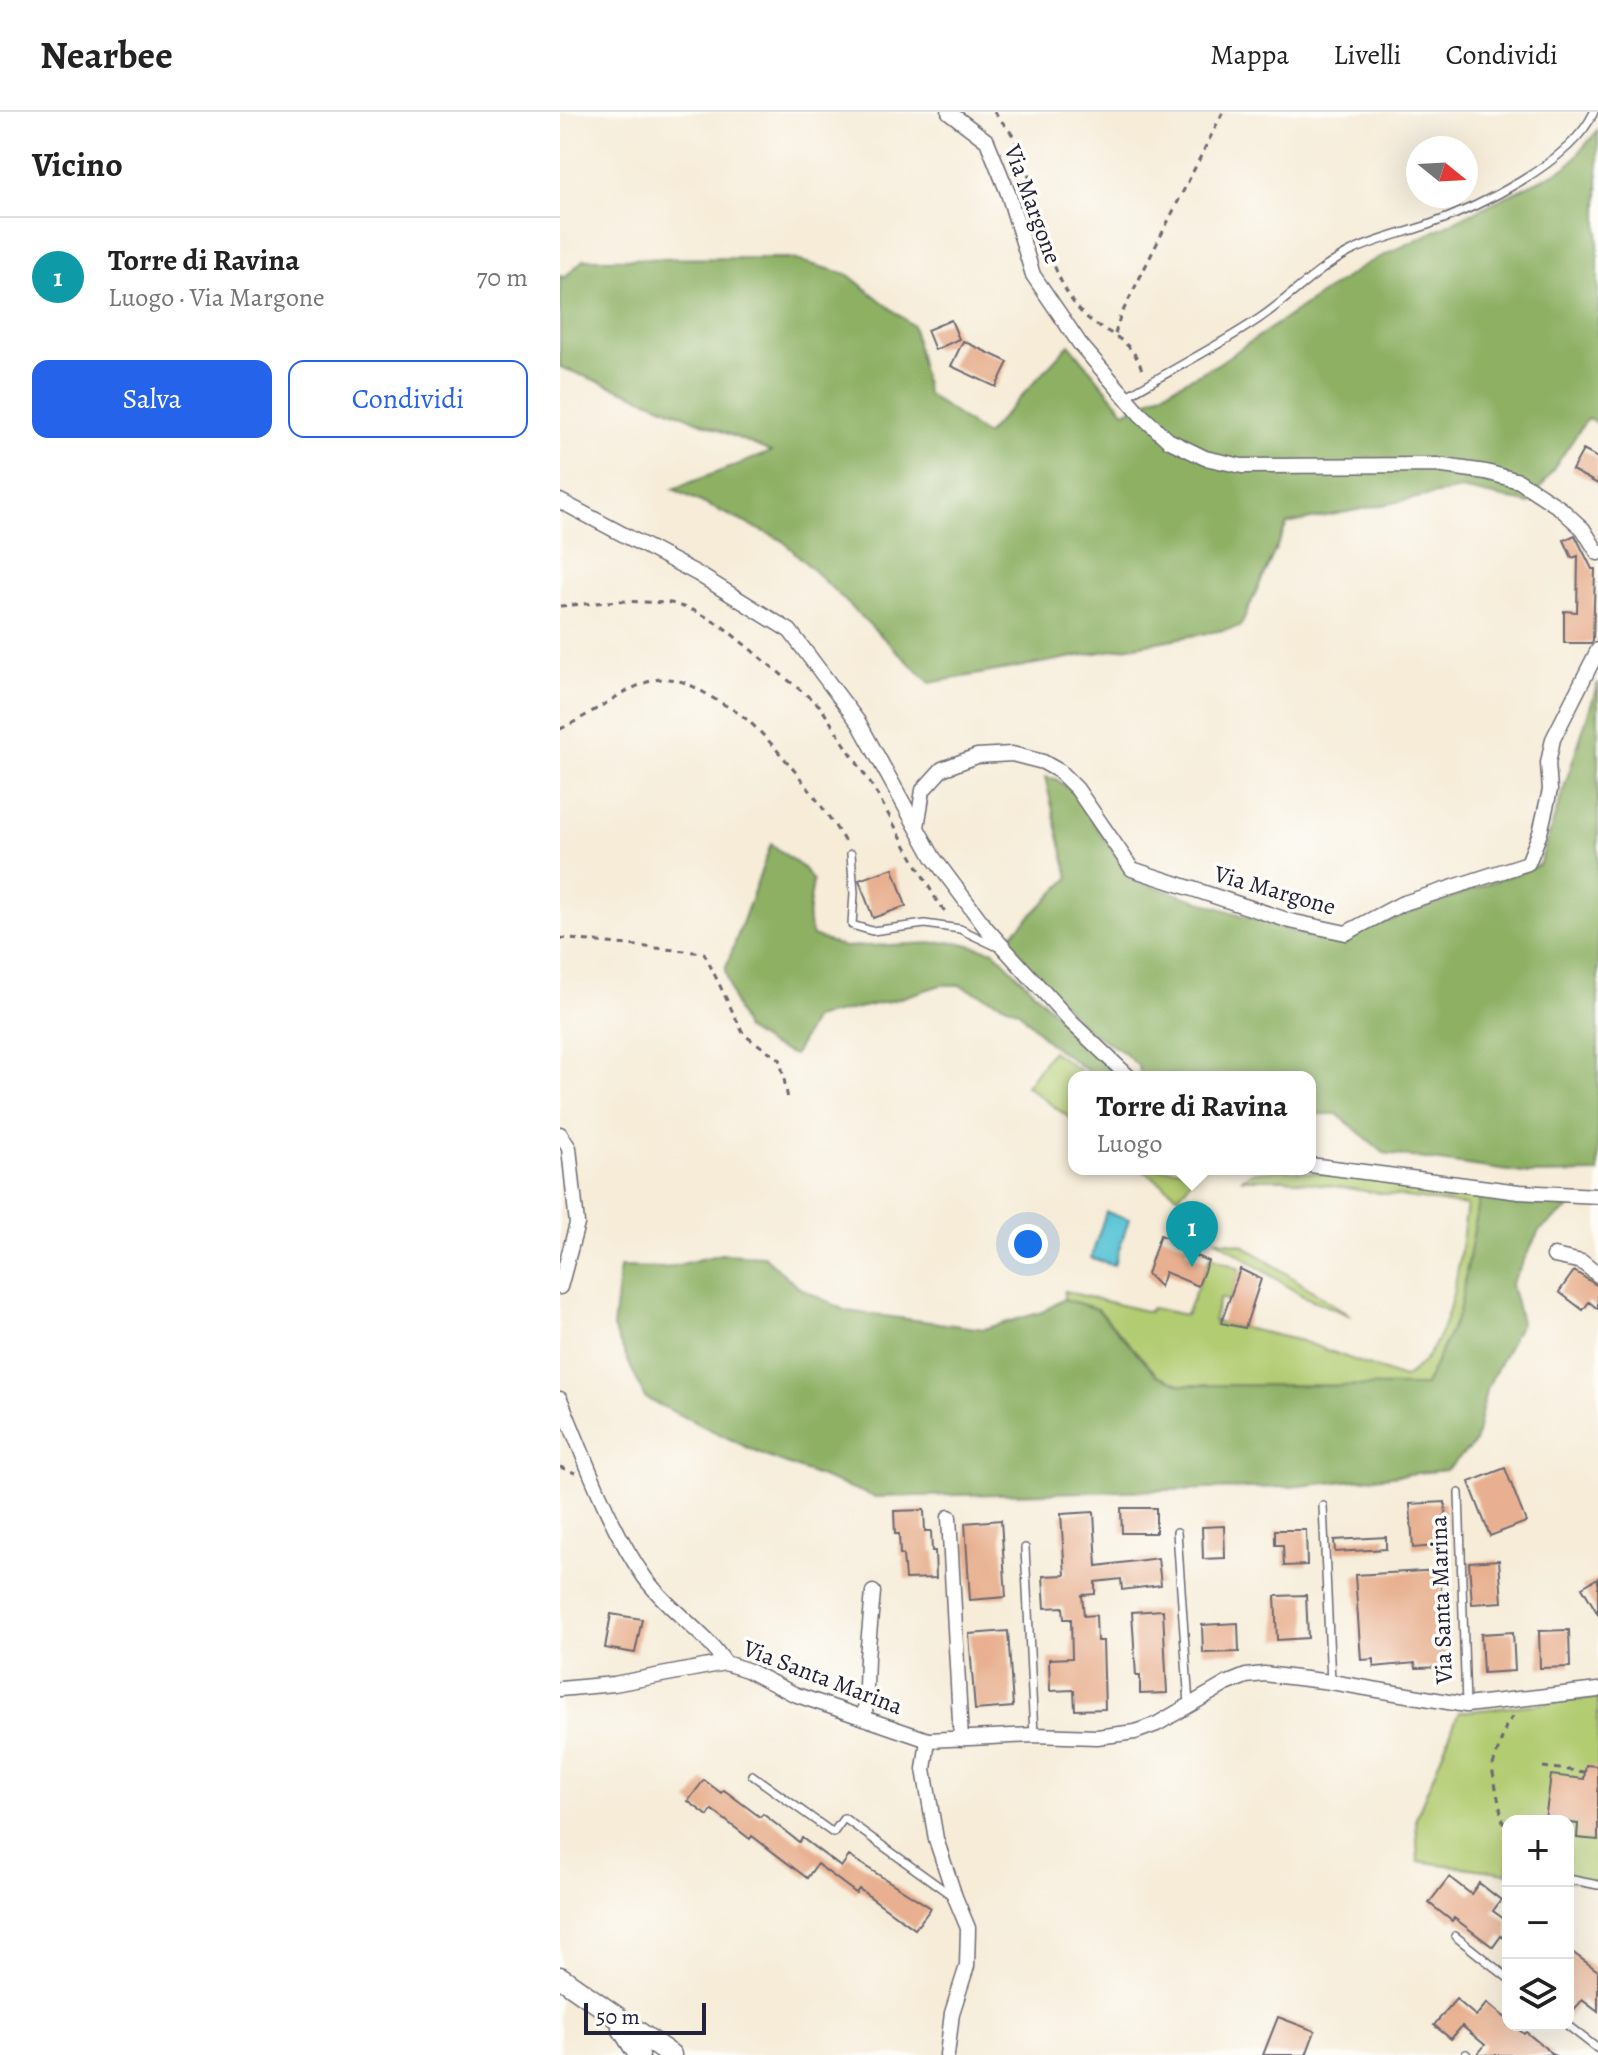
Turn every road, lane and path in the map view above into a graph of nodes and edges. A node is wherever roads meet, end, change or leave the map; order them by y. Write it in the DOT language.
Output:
graph roads {
  1 [pos="949,112"];
  2 [pos="994,112"];
  3 [pos="1223,112"];
  4 [pos="1594,112"];
  5 [pos="1115,334"];
  6 [pos="1146,385"];
  7 [pos="1125,397"];
  8 [pos="560,501"];
  9 [pos="1598,553"];
  10 [pos="560,606"];
  11 [pos="1598,650"];
  12 [pos="560,729"];
  13 [pos="917,827"];
  14 [pos="851,854"];
  15 [pos="960,929"];
  16 [pos="560,938"];
  17 [pos="1004,950"];
  18 [pos="1123,1071"];
  19 [pos="788,1099"];
  20 [pos="560,1134"];
  21 [pos="1316,1166"];
  22 [pos="1598,1196"];
  23 [pos="1554,1256"];
  24 [pos="1598,1275"];
  25 [pos="560,1287"];
  26 [pos="560,1399"];
  27 [pos="1459,1493"];
  28 [pos="1323,1506"];
  29 [pos="949,1517"];
  30 [pos="1177,1532"];
  31 [pos="1025,1548"];
  32 [pos="873,1592"];
  33 [pos="725,1663"];
  34 [pos="1331,1682"];
  35 [pos="560,1689"];
  36 [pos="1598,1690"];
  37 [pos="1189,1705"];
  38 [pos="1466,1705"];
  39 [pos="1515,1713"];
  40 [pos="865,1718"];
  41 [pos="1034,1735"];
  42 [pos="961,1739"];
  43 [pos="928,1740"];
  44 [pos="1543,1767"];
  45 [pos="1585,1772"];
  46 [pos="752,1775"];
  47 [pos="1502,1818"];
  48 [pos="1574,1880"];
  49 [pos="1598,1885"];
  50 [pos="955,1897"];
  51 [pos="1455,1936"];
  52 [pos="1502,1973"];
  53 [pos="560,1977"];
  54 [pos="612,2016"];
  55 [pos="1574,2030"];
  56 [pos="1598,2049"];
  57 [pos="639,2055"];
  58 [pos="671,2055"];
  59 [pos="947,2055"];
  1 -- 7 [label="street, Via Margone"];
  2 -- 5 [label="path"];
  3 -- 5 [label="path"];
  4 -- 6 [label="lane"];
  5 -- 6 [label="path"];
  6 -- 7 [label="lane"];
  7 -- 9 [label="street, Via Margone"];
  8 -- 13 [label="street"];
  10 -- 15 [label="path"];
  11 -- 13 [label="street, Via Margone"];
  12 -- 14 [label="path"];
  13 -- 17 [label="street"];
  14 -- 15 [label="lane"];
  15 -- 17 [label="lane"];
  16 -- 19 [label="path"];
  17 -- 18 [label="street"];
  20 -- 25 [label="street"];
  21 -- 22 [label="street"];
  23 -- 24 [label="street"];
  26 -- 33 [label="street"];
  27 -- 38 [label="lane, Via Santa Marina"];
  28 -- 34 [label="lane"];
  29 -- 42 [label="street"];
  30 -- 37 [label="lane"];
  31 -- 41 [label="lane"];
  32 -- 40 [label="street"];
  33 -- 35 [label="street, Via Santa Marina"];
  33 -- 40 [label="street, Via Santa Marina"];
  34 -- 37 [label="street, Via Santa Marina"];
  34 -- 38 [label="street, Via Santa Marina"];
  36 -- 38 [label="street, Via Santa Marina"];
  37 -- 41 [label="street, Via Santa Marina"];
  39 -- 47 [label="path"];
  40 -- 43 [label="street, Via Santa Marina"];
  41 -- 42 [label="street, Via Santa Marina"];
  42 -- 43 [label="street, Via Santa Marina"];
  43 -- 50 [label="street"];
  44 -- 45 [label="path"];
  46 -- 50 [label="lane"];
  48 -- 49 [label="lane"];
  50 -- 59 [label="street"];
  51 -- 52 [label="lane"];
  53 -- 54 [label="main road"];
  54 -- 57 [label="main road"];
  54 -- 58 [label="main road"];
  55 -- 56 [label="lane"];
}
